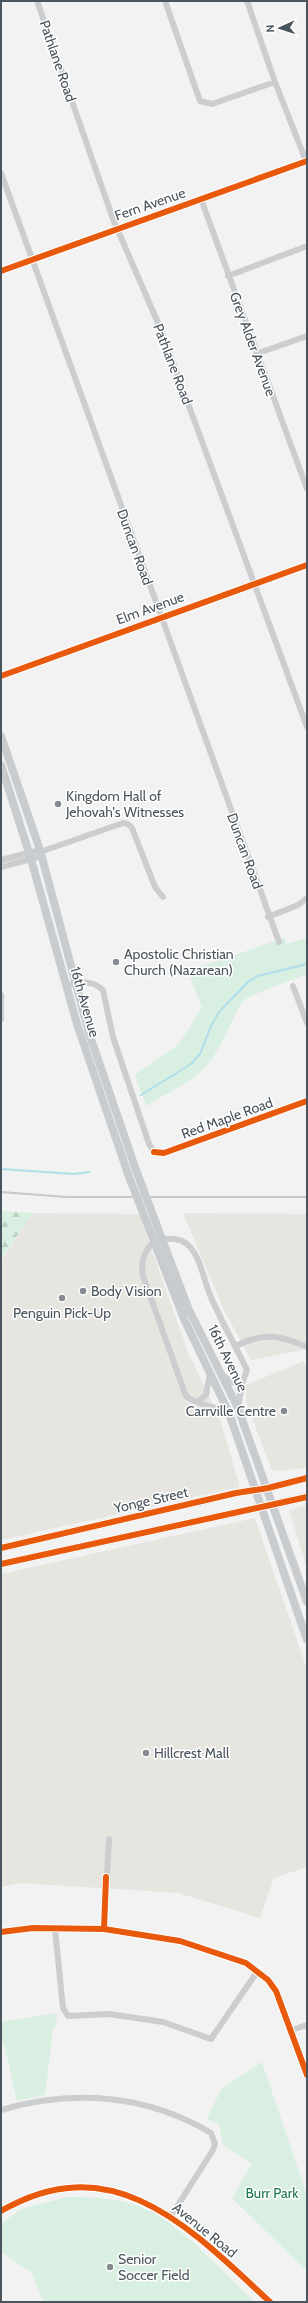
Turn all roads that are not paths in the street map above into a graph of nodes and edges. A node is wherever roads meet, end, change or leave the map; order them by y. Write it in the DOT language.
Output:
graph roads {
  1 [pos="37,1"];
  2 [pos="165,1"];
  3 [pos="247,1"];
  4 [pos="275,82"];
  5 [pos="306,161"];
  6 [pos="1,173"];
  7 [pos="201,199"];
  8 [pos="117,228"];
  9 [pos="307,246"];
  10 [pos="32,260"];
  11 [pos="1,272"];
  12 [pos="228,276"];
  13 [pos="307,336"];
  14 [pos="256,354"];
  15 [pos="305,476"];
  16 [pos="307,489"];
  17 [pos="307,565"];
  18 [pos="255,583"];
  19 [pos="161,617"];
  20 [pos="1,676"];
  21 [pos="307,727"];
  22 [pos="1,736"];
  23 [pos="1,765"];
  24 [pos="41,853"];
  25 [pos="30,856"];
  26 [pos="1,860"];
  27 [pos="1,867"];
  28 [pos="163,897"];
  29 [pos="307,898"];
  30 [pos="268,917"];
  31 [pos="279,942"];
  32 [pos="76,984"];
  33 [pos="67,986"];
  34 [pos="293,986"];
  35 [pos="1,995"];
  36 [pos="1,1019"];
  37 [pos="307,1023"];
  38 [pos="307,1102"];
  39 [pos="154,1152"];
  40 [pos="164,1256"];
  41 [pos="236,1346"];
  42 [pos="307,1347"];
  43 [pos="210,1373"];
  44 [pos="222,1375"];
  45 [pos="242,1384"];
  46 [pos="197,1402"];
  47 [pos="238,1408"];
  48 [pos="229,1413"];
  49 [pos="307,1478"];
  50 [pos="268,1488"];
  51 [pos="256,1490"];
  52 [pos="307,1497"];
  53 [pos="272,1505"];
  54 [pos="261,1507"];
  55 [pos="1,1548"];
  56 [pos="1,1564"];
  57 [pos="303,1590"];
  58 [pos="291,1595"];
  59 [pos="307,1602"];
  60 [pos="307,1640"];
  61 [pos="109,1839"];
  62 [pos="55,1929"];
  63 [pos="104,1929"];
  64 [pos="1,1932"];
  65 [pos="257,1972"];
  66 [pos="307,2025"];
  67 [pos="292,2030"];
  68 [pos="307,2075"];
  69 [pos="1,2110"];
  70 [pos="1,2211"];
  71 [pos="171,2216"];
  72 [pos="270,2302"];
  1 -- 8 [label="street, Pathlane Road"];
  2 -- 4 [label="street"];
  3 -- 4 [label="street"];
  4 -- 5 [label="street"];
  5 -- 7 [label="street, Fern Avenue"];
  6 -- 10 [label="street, Duncan Road"];
  7 -- 8 [label="street, Fern Avenue"];
  7 -- 12 [label="street, Grey Alder Avenue"];
  8 -- 10 [label="street, Fern Avenue"];
  8 -- 18 [label="street, Pathlane Road"];
  9 -- 12 [label="street"];
  10 -- 11 [label="street, Fern Avenue"];
  10 -- 19 [label="street, Duncan Road"];
  12 -- 14 [label="street, Grey Alder Avenue"];
  13 -- 14 [label="street"];
  14 -- 15 [label="street, Grey Alder Avenue"];
  15 -- 16 [label="street, Grey Alder Avenue"];
  17 -- 18 [label="street, Elm Avenue"];
  18 -- 19 [label="street, Elm Avenue"];
  18 -- 21 [label="street, Pathlane Road"];
  19 -- 20 [label="street, Elm Avenue"];
  19 -- 30 [label="street, Duncan Road"];
  22 -- 24 [label="main road, 16th Avenue"];
  23 -- 25 [label="main road, 16th Avenue"];
  24 -- 25 [label="street"];
  24 -- 28 [label="street"];
  24 -- 32 [label="main road, 16th Avenue"];
  25 -- 26 [label="street"];
  25 -- 27 [label="street"];
  25 -- 33 [label="main road, 16th Avenue"];
  29 -- 30 [label="street"];
  30 -- 31 [label="street, Duncan Road"];
  32 -- 33 [label="street"];
  32 -- 39 [label="street, 16th Avenue"];
  32 -- 40 [label="main road, 16th Avenue, bridge"];
  33 -- 40 [label="main road, 16th Avenue, bridge"];
  34 -- 37 [label="street"];
  35 -- 36 [label="street"];
  38 -- 39 [label="street, Red Maple Road"];
  40 -- 43 [label="main road, 16th Avenue"];
  40 -- 44 [label="main road, 16th Avenue"];
  41 -- 42 [label="street"];
  41 -- 45 [label="street, 16th Avenue"];
  41 -- 46 [label="street, 16th Avenue"];
  43 -- 46 [label="street, 16th Avenue"];
  43 -- 48 [label="main road, 16th Avenue"];
  44 -- 45 [label="street"];
  44 -- 47 [label="main road, 16th Avenue"];
  45 -- 47 [label="street, 16th Avenue"];
  46 -- 48 [label="street, 16th Avenue"];
  47 -- 50 [label="main road, 16th Avenue"];
  48 -- 51 [label="main road, 16th Avenue"];
  49 -- 50 [label="main road, Yonge Street"];
  50 -- 51 [label="main road, Yonge Street"];
  50 -- 53 [label="main road, 16th Avenue"];
  51 -- 54 [label="main road, 16th Avenue"];
  51 -- 55 [label="main road, Yonge Street"];
  52 -- 53 [label="main road"];
  53 -- 54 [label="main road"];
  53 -- 57 [label="main road, 16th Avenue"];
  54 -- 56 [label="main road"];
  54 -- 58 [label="main road, 16th Avenue"];
  57 -- 58 [label="main road"];
  57 -- 59 [label="main road, 16th Avenue"];
  58 -- 60 [label="main road, 16th Avenue"];
  61 -- 63 [label="street"];
  62 -- 63 [label="street"];
  62 -- 64 [label="street"];
  62 -- 65 [label="street"];
  63 -- 65 [label="street"];
  65 -- 67 [label="street"];
  66 -- 67 [label="street"];
  67 -- 68 [label="street"];
  69 -- 71 [label="street"];
  70 -- 71 [label="street, Avenue Road"];
  71 -- 72 [label="street, Avenue Road"];
}
